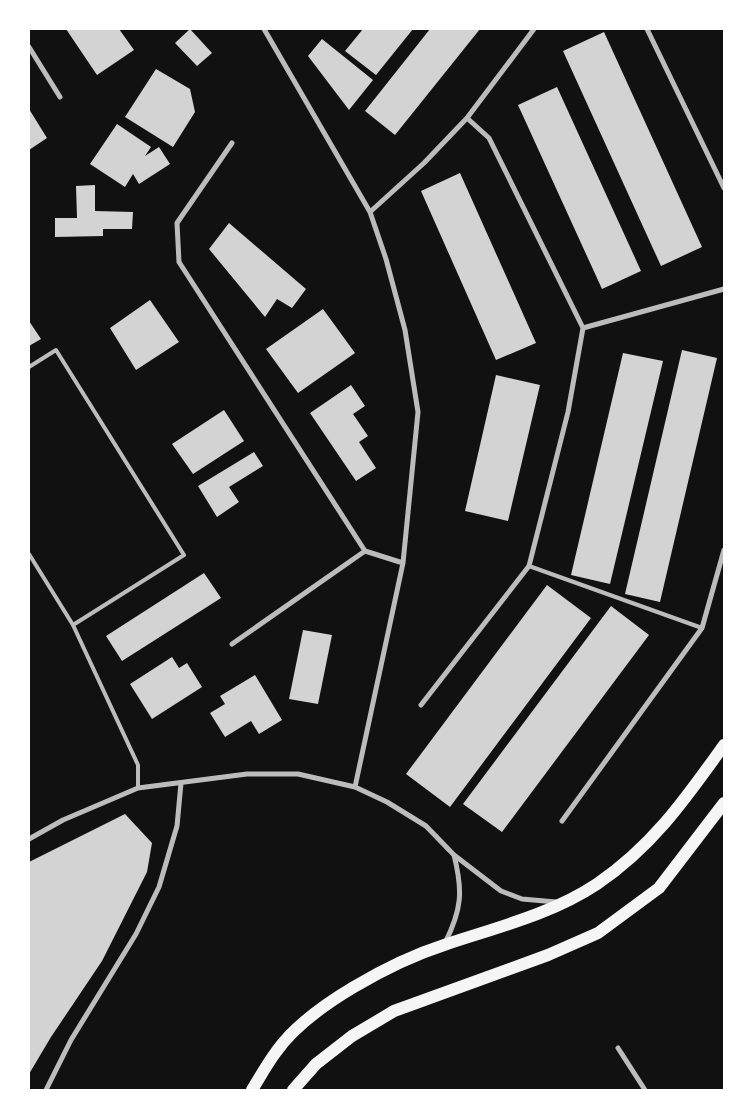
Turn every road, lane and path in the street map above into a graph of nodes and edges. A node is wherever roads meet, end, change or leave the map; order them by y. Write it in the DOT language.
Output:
graph roads {
  1 [pos="264,29"];
  2 [pos="534,29"];
  3 [pos="647,29"];
  4 [pos="29,46"];
  5 [pos="60,97"];
  6 [pos="467,118"];
  7 [pos="232,144"];
  8 [pos="724,188"];
  9 [pos="370,212"];
  10 [pos="724,289"];
  11 [pos="583,328"];
  12 [pos="29,366"];
  13 [pos="724,550"];
  14 [pos="365,551"];
  15 [pos="29,554"];
  16 [pos="403,563"];
  17 [pos="529,566"];
  18 [pos="73,625"];
  19 [pos="702,628"];
  20 [pos="232,644"];
  21 [pos="421,705"];
  22 [pos="724,745"];
  23 [pos="182,783"];
  24 [pos="356,787"];
  25 [pos="138,788"];
  26 [pos="724,803"];
  27 [pos="562,822"];
  28 [pos="29,838"];
  29 [pos="454,854"];
  30 [pos="562,903"];
  31 [pos="445,944"];
  32 [pos="618,1048"];
  33 [pos="46,1090"];
  34 [pos="252,1090"];
  35 [pos="293,1090"];
  36 [pos="645,1090"];
  1 -- 9 [label="street"];
  2 -- 6 [label="street"];
  3 -- 8 [label="street"];
  4 -- 5 [label="street"];
  6 -- 9 [label="street"];
  6 -- 11 [label="street"];
  7 -- 14 [label="street"];
  9 -- 16 [label="street"];
  10 -- 11 [label="street"];
  11 -- 17 [label="street"];
  12 -- 18 [label="lane"];
  13 -- 19 [label="street"];
  14 -- 16 [label="street"];
  14 -- 20 [label="street"];
  15 -- 18 [label="lane"];
  16 -- 24 [label="street"];
  17 -- 19 [label="lane"];
  17 -- 21 [label="street"];
  18 -- 25 [label="lane"];
  19 -- 27 [label="street"];
  22 -- 30 [label="main road"];
  23 -- 24 [label="street"];
  23 -- 25 [label="street"];
  23 -- 33 [label="street"];
  24 -- 29 [label="street"];
  25 -- 28 [label="street"];
  26 -- 35 [label="main road"];
  29 -- 30 [label="street"];
  29 -- 31 [label="street"];
  30 -- 31 [label="main road"];
  31 -- 34 [label="main road"];
  32 -- 36 [label="street"];
}
